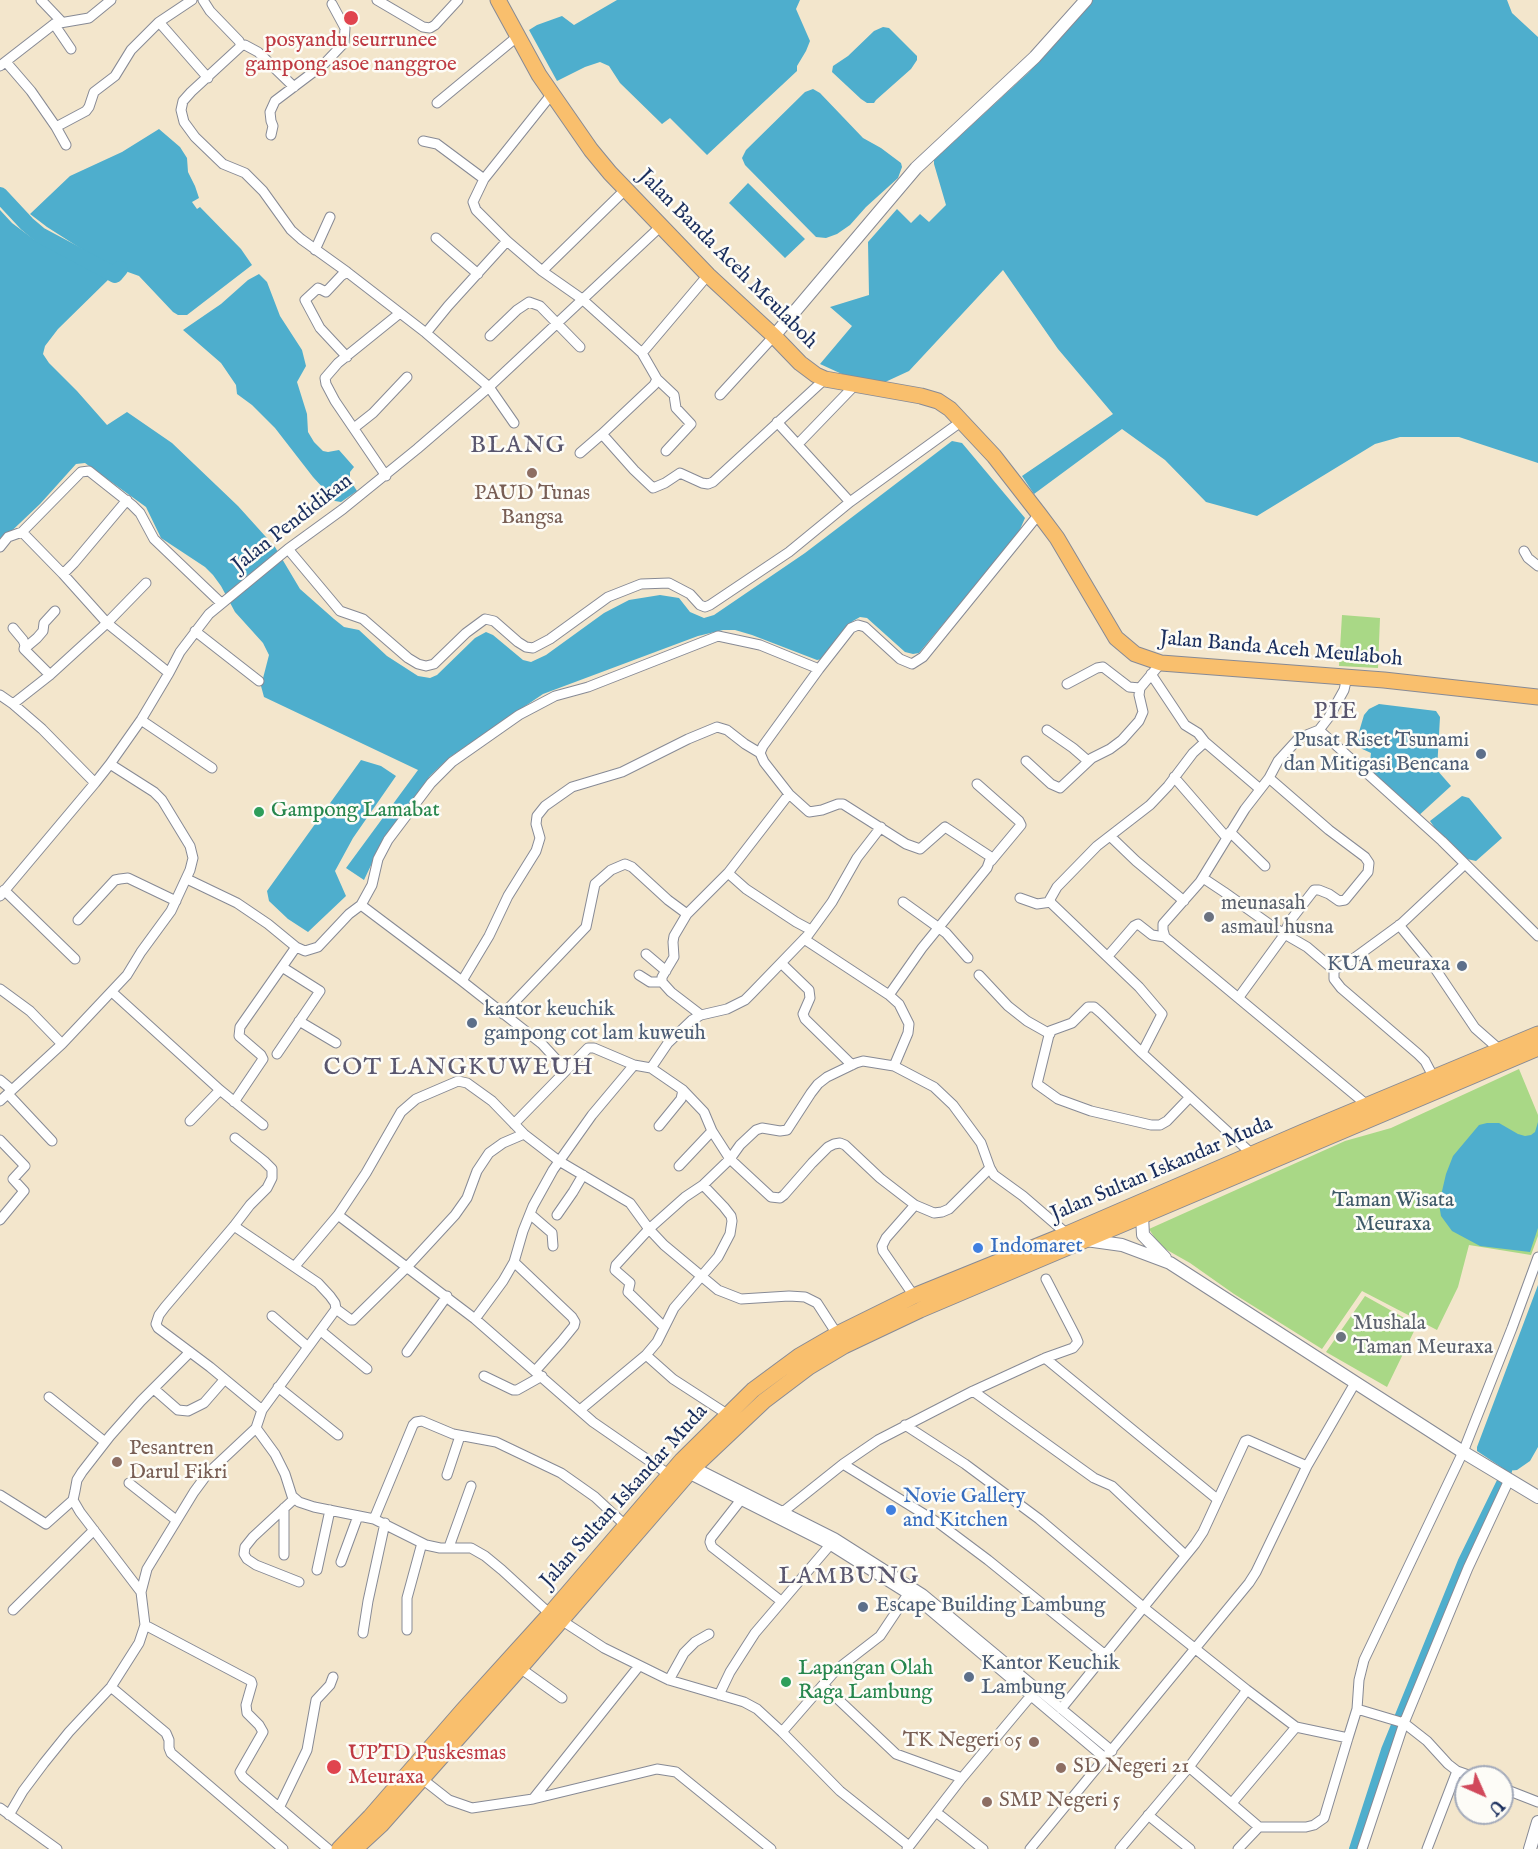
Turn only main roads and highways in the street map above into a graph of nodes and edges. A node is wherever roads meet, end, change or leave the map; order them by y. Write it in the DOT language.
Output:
graph roads {
  1 [pos="498,0"];
  2 [pos="1538,697"];
  3 [pos="1538,1034"];
  4 [pos="1538,1048"];
  5 [pos="681,1470"];
  6 [pos="556,1617"];
  7 [pos="339,1849"];
  8 [pos="356,1849"];
  1 -- 2 [label="highway, Jalan Banda Aceh Meulaboh"];
  3 -- 5 [label="highway, Jalan Sultan Iskandar Muda"];
  4 -- 5 [label="highway, Jalan Sultan Iskandar Muda"];
  5 -- 6 [label="highway, Jalan Sultan Iskandar Muda"];
  5 -- 6 [label="highway, Jalan Sultan Iskandar Muda"];
  6 -- 7 [label="highway, Jalan Sultan Iskandar Muda"];
  6 -- 8 [label="highway, Jalan Sultan Iskandar Muda"];
}
